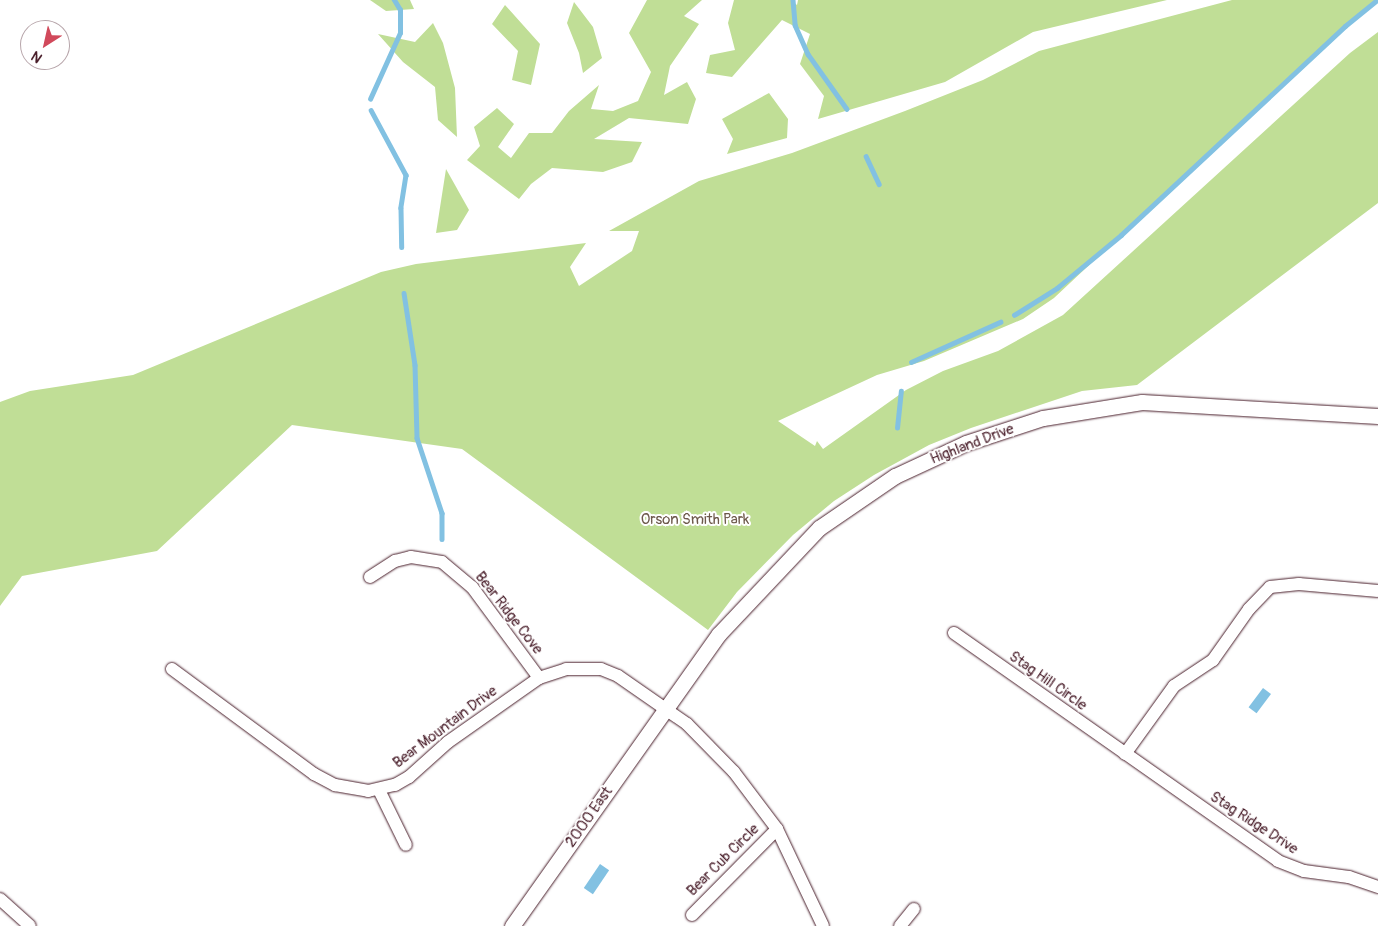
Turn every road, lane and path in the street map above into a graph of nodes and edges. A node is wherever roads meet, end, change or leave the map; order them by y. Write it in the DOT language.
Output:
graph roads {
  1 [pos="1378,416"];
  2 [pos="370,577"];
  3 [pos="1378,590"];
  4 [pos="954,633"];
  5 [pos="172,669"];
  6 [pos="540,678"];
  7 [pos="666,709"];
  8 [pos="1125,754"];
  9 [pos="379,790"];
  10 [pos="777,829"];
  11 [pos="406,845"];
  12 [pos="1378,887"];
  13 [pos="0,899"];
  14 [pos="914,909"];
  15 [pos="692,915"];
  16 [pos="30,926"];
  17 [pos="512,926"];
  18 [pos="823,926"];
  19 [pos="900,926"];
  1 -- 7 [label="street, Highland Drive"];
  2 -- 6 [label="street, Bear Ridge Cove"];
  3 -- 8 [label="street"];
  4 -- 8 [label="street, Stag Hill Circle"];
  5 -- 9 [label="street, Bear Mountain Drive"];
  6 -- 7 [label="street, Bear Mountain Drive"];
  6 -- 9 [label="street, Bear Mountain Drive"];
  7 -- 10 [label="street, Bear Mountain Drive"];
  7 -- 17 [label="street, 2000 East"];
  8 -- 12 [label="street, Stag Ridge Drive"];
  9 -- 11 [label="street"];
  10 -- 15 [label="street, Bear Cub Circle"];
  10 -- 18 [label="street, Bear Mountain Drive"];
  13 -- 16 [label="street"];
  14 -- 19 [label="street"];
}
